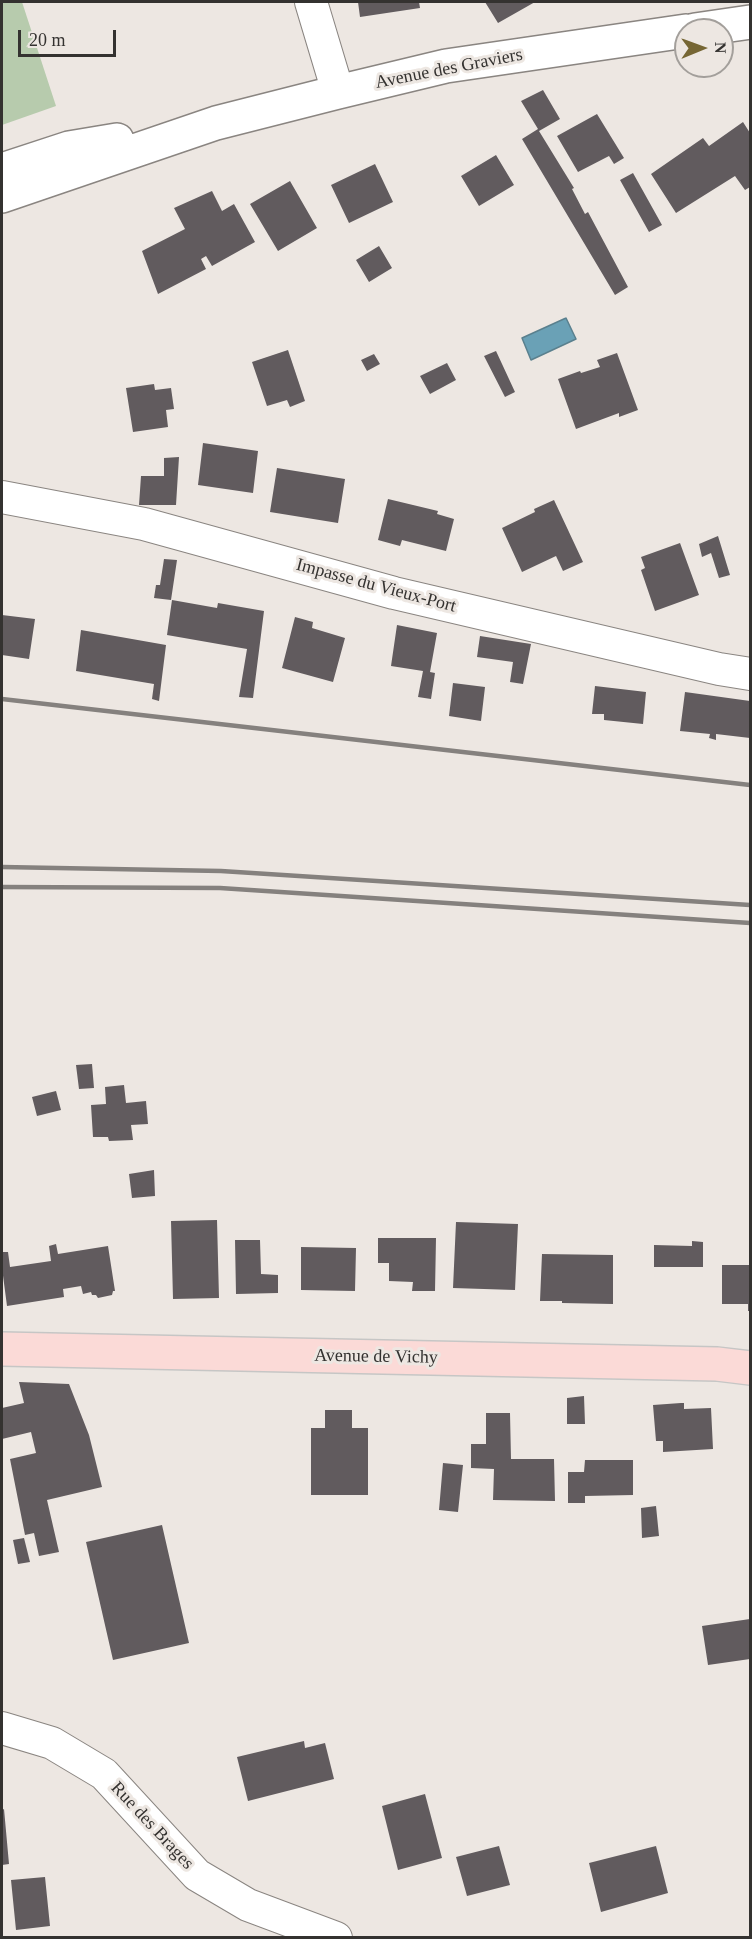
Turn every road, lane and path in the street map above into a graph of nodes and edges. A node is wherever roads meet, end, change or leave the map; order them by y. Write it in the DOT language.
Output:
graph roads {
  1 [pos="311,2"];
  2 [pos="750,22"];
  3 [pos="734,24"];
  4 [pos="674,33"];
  5 [pos="338,92"];
  6 [pos="216,123"];
  7 [pos="2,170"];
  8 [pos="2,196"];
  9 [pos="2,497"];
  10 [pos="750,674"];
  11 [pos="2,1349"];
  12 [pos="750,1368"];
  13 [pos="2,1728"];
  14 [pos="336,1938"];
  1 -- 5 [label="street"];
  2 -- 3 [label="street"];
  4 -- 5 [label="street, Avenue des Graviers"];
  5 -- 6 [label="street, Avenue des Graviers"];
  6 -- 7 [label="street, Avenue des Graviers"];
  6 -- 8 [label="street, Avenue des Graviers"];
  9 -- 10 [label="street, Impasse du Vieux-Port"];
  11 -- 12 [label="main road, Avenue de Vichy"];
  13 -- 14 [label="street, Rue des Brages"];
}
